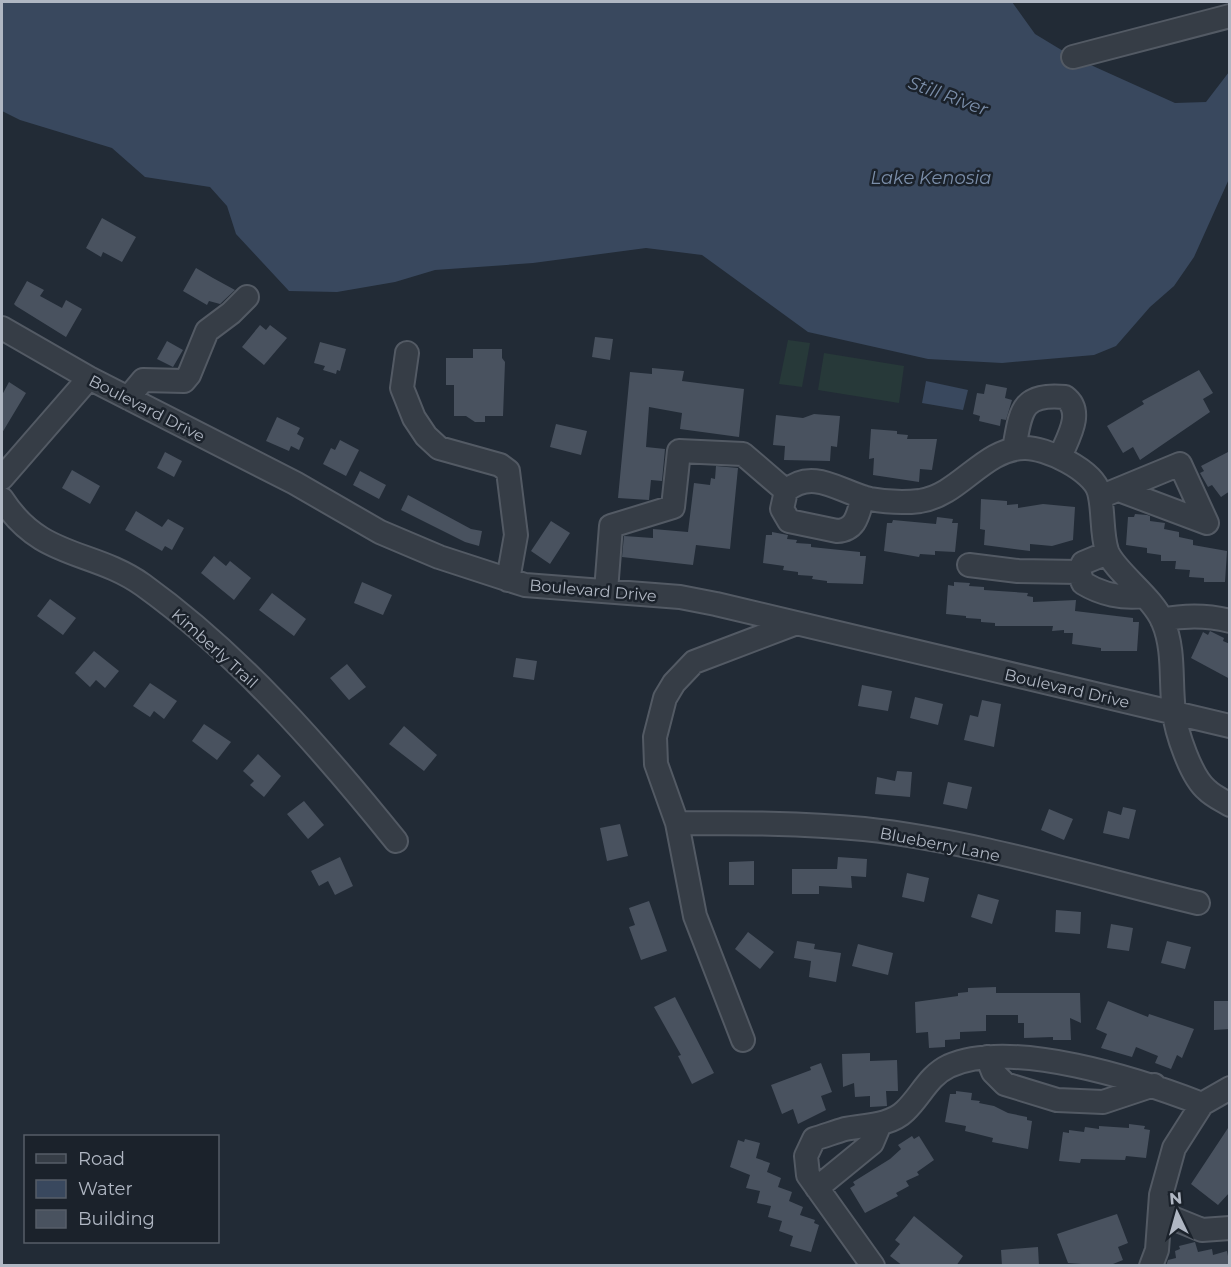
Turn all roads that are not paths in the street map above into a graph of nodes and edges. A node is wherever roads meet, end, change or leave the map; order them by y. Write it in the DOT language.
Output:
graph roads {
  1 [pos="1230,16"];
  2 [pos="1073,57"];
  3 [pos="247,297"];
  4 [pos="2,328"];
  5 [pos="407,353"];
  6 [pos="89,378"];
  7 [pos="128,398"];
  8 [pos="1014,449"];
  9 [pos="1060,458"];
  10 [pos="2,478"];
  11 [pos="786,491"];
  12 [pos="862,497"];
  13 [pos="2,499"];
  14 [pos="1107,553"];
  15 [pos="969,565"];
  16 [pos="1079,572"];
  17 [pos="508,580"];
  18 [pos="606,591"];
  19 [pos="1144,596"];
  20 [pos="1162,620"];
  21 [pos="1230,621"];
  22 [pos="794,624"];
  23 [pos="1174,713"];
  24 [pos="1230,726"];
  25 [pos="1230,805"];
  26 [pos="677,823"];
  27 [pos="396,841"];
  28 [pos="1198,903"];
  29 [pos="743,1040"];
  30 [pos="987,1057"];
  31 [pos="1154,1085"];
  32 [pos="1230,1088"];
  33 [pos="1202,1104"];
  34 [pos="880,1124"];
  35 [pos="817,1188"];
  36 [pos="1160,1213"];
  37 [pos="1230,1228"];
  38 [pos="873,1266"];
  39 [pos="1151,1266"];
  1 -- 2 [label="street"];
  3 -- 7 [label="street"];
  4 -- 6 [label="street, Boulevard Drive"];
  5 -- 17 [label="street"];
  6 -- 7 [label="street, Boulevard Drive"];
  6 -- 10 [label="street"];
  7 -- 17 [label="street, Boulevard Drive"];
  8 -- 9 [label="street"];
  8 -- 9 [label="street"];
  8 -- 12 [label="street"];
  9 -- 14 [label="street"];
  11 -- 12 [label="street"];
  11 -- 12 [label="street"];
  11 -- 18 [label="street"];
  13 -- 27 [label="street, Kimberly Trail"];
  14 -- 16 [label="street"];
  14 -- 19 [label="street"];
  15 -- 16 [label="street"];
  16 -- 19 [label="street"];
  17 -- 18 [label="street, Boulevard Drive"];
  18 -- 22 [label="street, Boulevard Drive"];
  19 -- 20 [label="street"];
  20 -- 21 [label="street"];
  20 -- 23 [label="street"];
  22 -- 23 [label="street, Boulevard Drive"];
  22 -- 26 [label="street"];
  23 -- 24 [label="street, Boulevard Drive"];
  23 -- 25 [label="street"];
  26 -- 28 [label="street, Blueberry Lane"];
  26 -- 29 [label="street"];
  30 -- 31 [label="street"];
  30 -- 31 [label="street"];
  30 -- 34 [label="street"];
  31 -- 33 [label="street"];
  32 -- 33 [label="street"];
  33 -- 36 [label="street"];
  34 -- 35 [label="street"];
  34 -- 35 [label="street"];
  35 -- 38 [label="street"];
  36 -- 37 [label="street"];
  36 -- 39 [label="street"];
}
